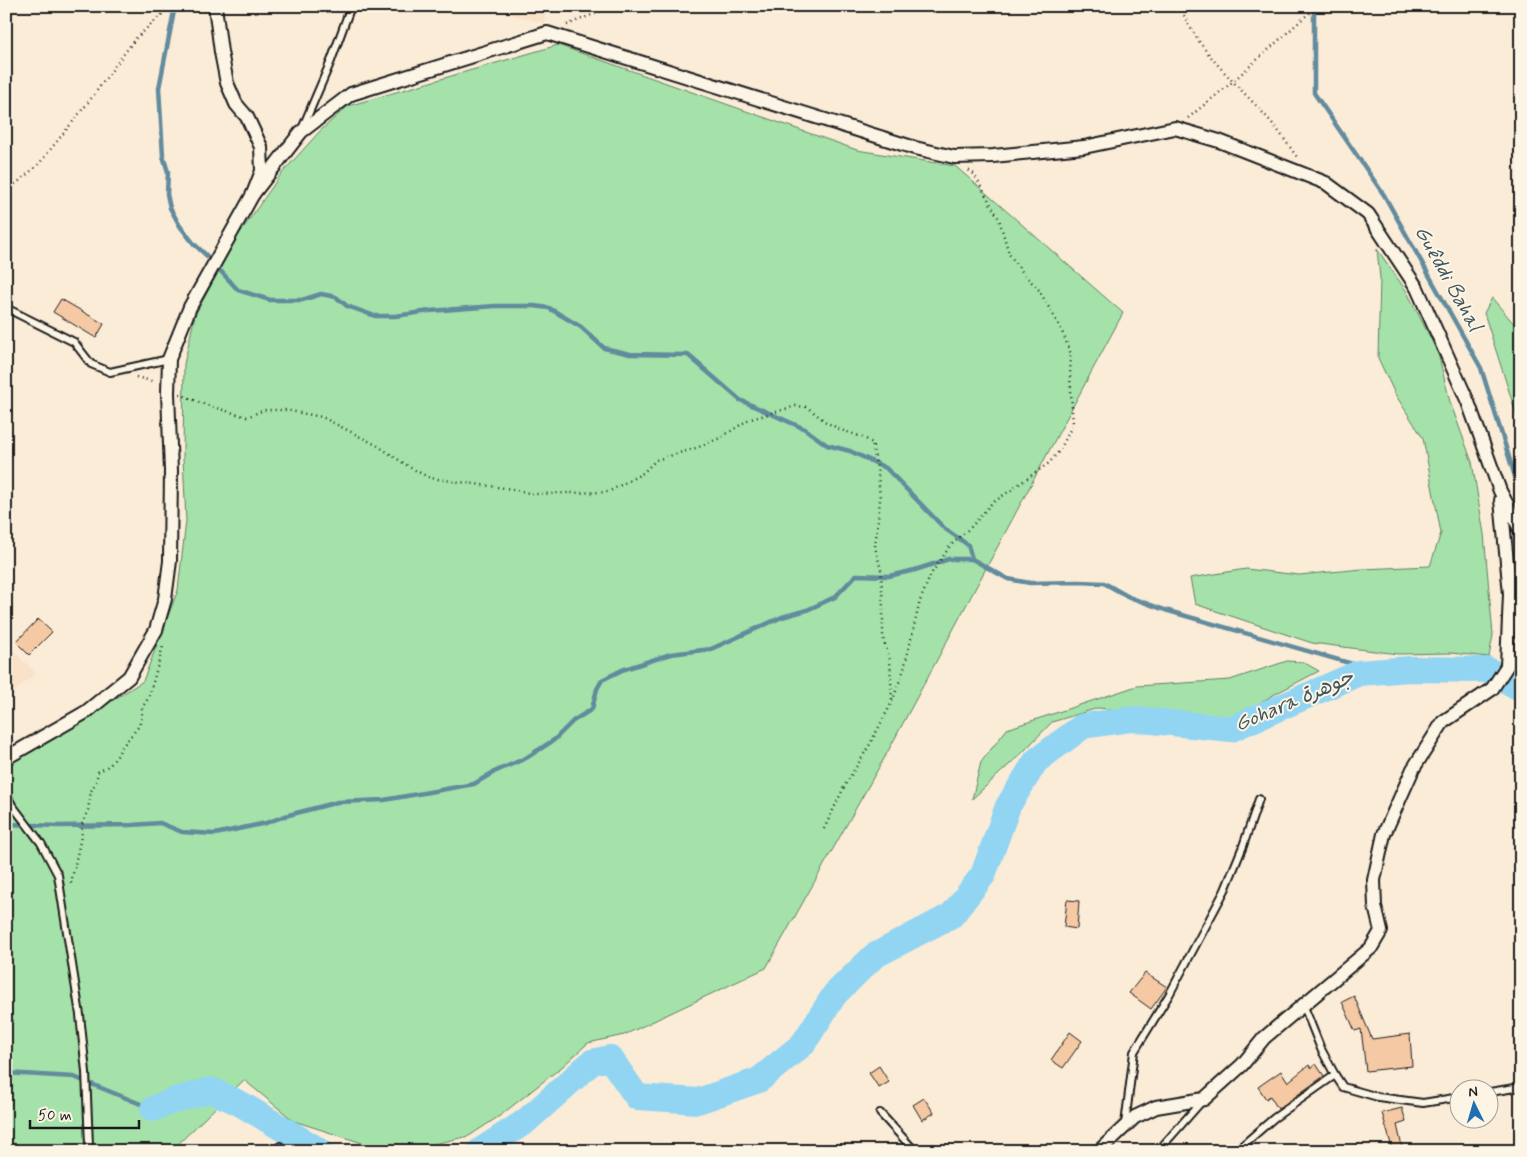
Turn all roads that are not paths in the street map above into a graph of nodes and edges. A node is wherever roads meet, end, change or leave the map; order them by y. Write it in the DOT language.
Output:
graph roads {
  1 [pos="215,6"];
  2 [pos="351,6"];
  3 [pos="301,132"];
  4 [pos="253,194"];
  5 [pos="6,308"];
  6 [pos="169,359"];
  7 [pos="1500,491"];
  8 [pos="1521,531"];
  9 [pos="6,758"];
  10 [pos="6,794"];
  11 [pos="1259,799"];
  12 [pos="1303,1004"];
  13 [pos="1335,1075"];
  14 [pos="1521,1087"];
  15 [pos="1500,1090"];
  16 [pos="1204,1099"];
  17 [pos="1450,1099"];
  18 [pos="880,1113"];
  19 [pos="1125,1128"];
  20 [pos="88,1151"];
  21 [pos="915,1151"];
  22 [pos="1099,1151"];
  23 [pos="1158,1151"];
  24 [pos="1236,1151"];
  1 -- 4 [label="street"];
  2 -- 3 [label="lane"];
  3 -- 4 [label="street"];
  3 -- 7 [label="street"];
  4 -- 6 [label="street"];
  5 -- 6 [label="lane"];
  6 -- 9 [label="street"];
  7 -- 8 [label="street"];
  7 -- 12 [label="street"];
  10 -- 20 [label="lane"];
  11 -- 19 [label="lane"];
  12 -- 13 [label="lane"];
  12 -- 16 [label="street"];
  13 -- 17 [label="lane"];
  13 -- 24 [label="lane"];
  14 -- 15 [label="lane"];
  16 -- 19 [label="street"];
  16 -- 23 [label="lane"];
  18 -- 21 [label="lane"];
  19 -- 22 [label="street"];
}
